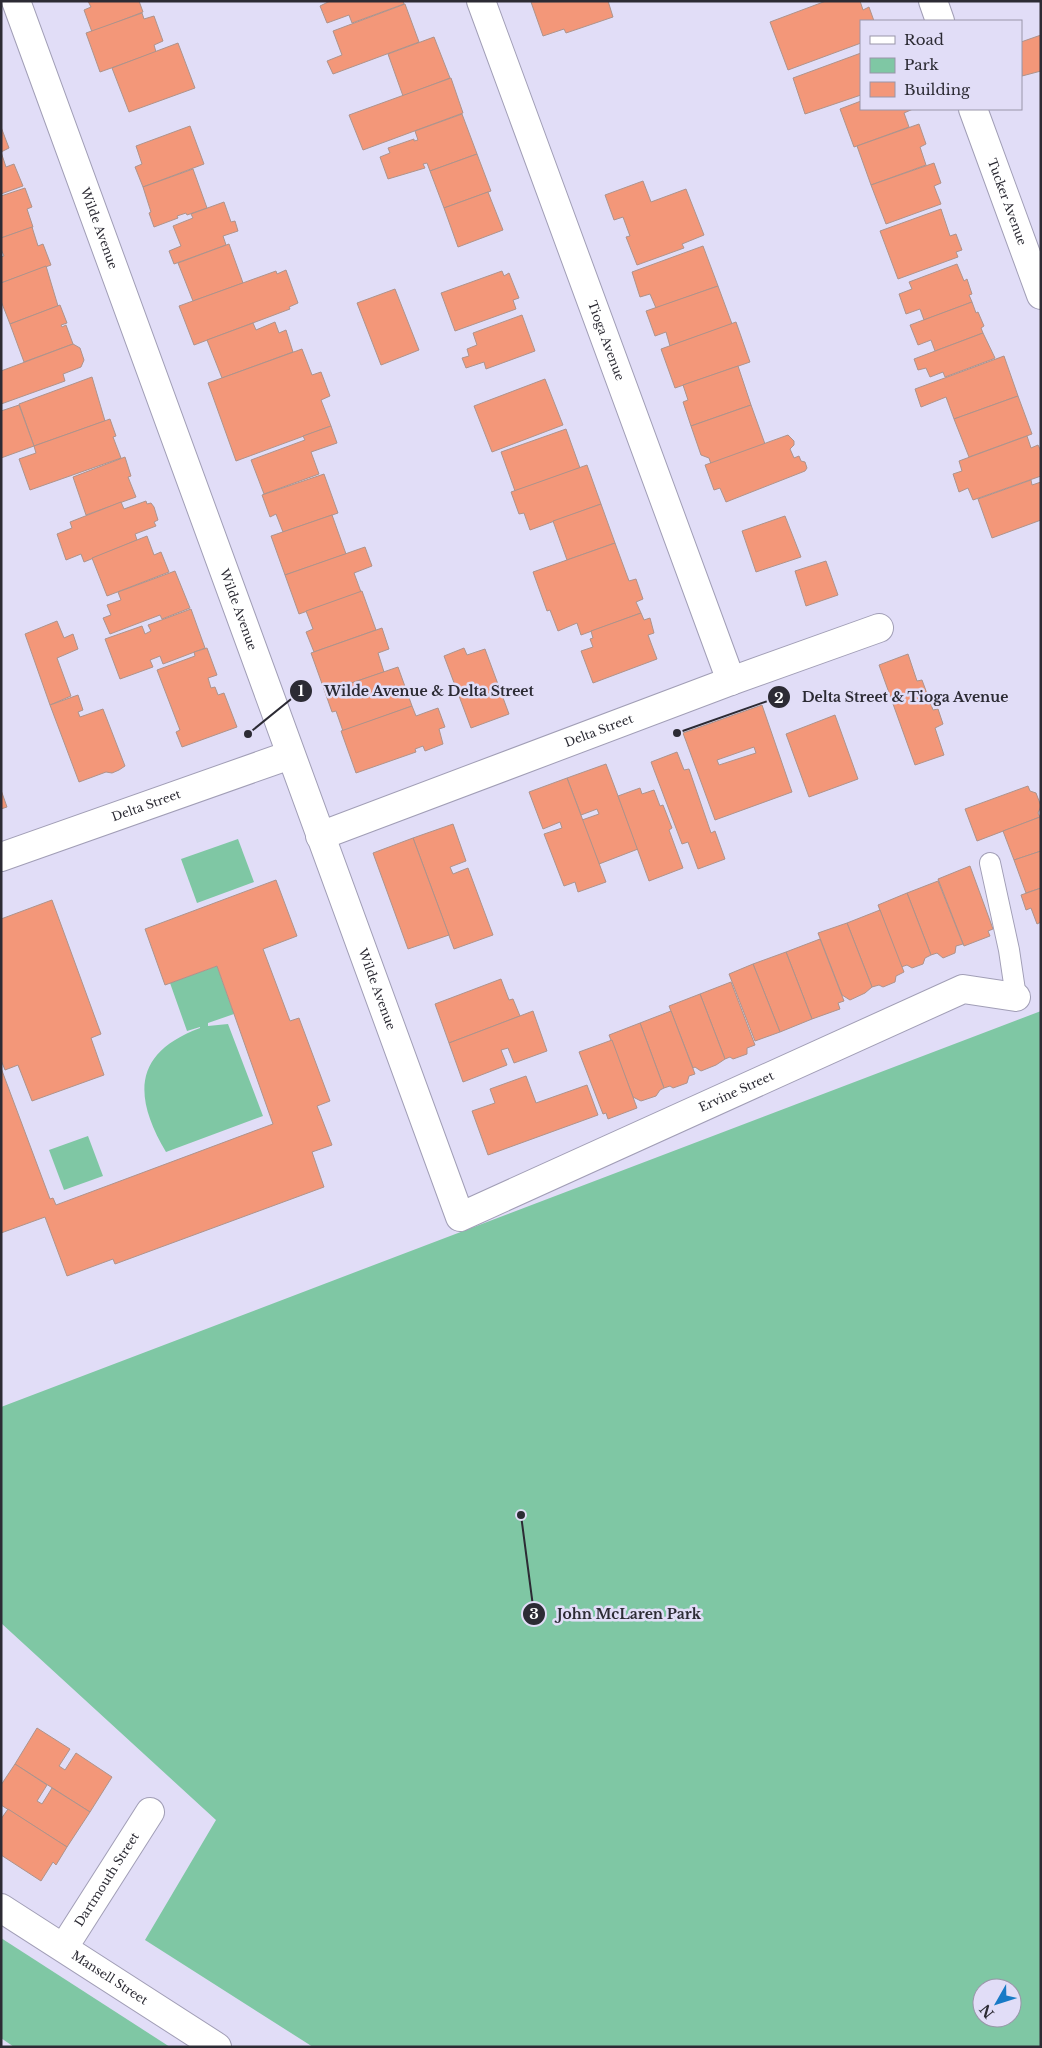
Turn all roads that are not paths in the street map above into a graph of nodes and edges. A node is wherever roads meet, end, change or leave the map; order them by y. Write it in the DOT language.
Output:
graph roads {
  1 [pos="16,1"];
  2 [pos="481,1"];
  3 [pos="933,1"];
  4 [pos="940,20"];
  5 [pos="972,110"];
  6 [pos="1041,295"];
  7 [pos="879,628"];
  8 [pos="731,681"];
  9 [pos="290,755"];
  10 [pos="320,836"];
  11 [pos="1,857"];
  12 [pos="990,862"];
  13 [pos="1016,997"];
  14 [pos="460,1217"];
  15 [pos="150,1812"];
  16 [pos="1,1908"];
  17 [pos="64,1947"];
  18 [pos="217,2047"];
  1 -- 9 [label="street, Wilde Avenue"];
  2 -- 8 [label="street, Tioga Avenue"];
  3 -- 4 [label="street"];
  5 -- 6 [label="street, Tucker Avenue"];
  7 -- 8 [label="street, Delta Street"];
  8 -- 10 [label="street, Delta Street"];
  9 -- 10 [label="street, Wilde Avenue"];
  9 -- 11 [label="street, Delta Street"];
  10 -- 14 [label="street, Wilde Avenue"];
  12 -- 13 [label="lane"];
  13 -- 14 [label="street, Ervine Street"];
  15 -- 17 [label="street, Dartmouth Street"];
  16 -- 17 [label="street, Mansell Street"];
  17 -- 18 [label="street, Mansell Street"];
}
